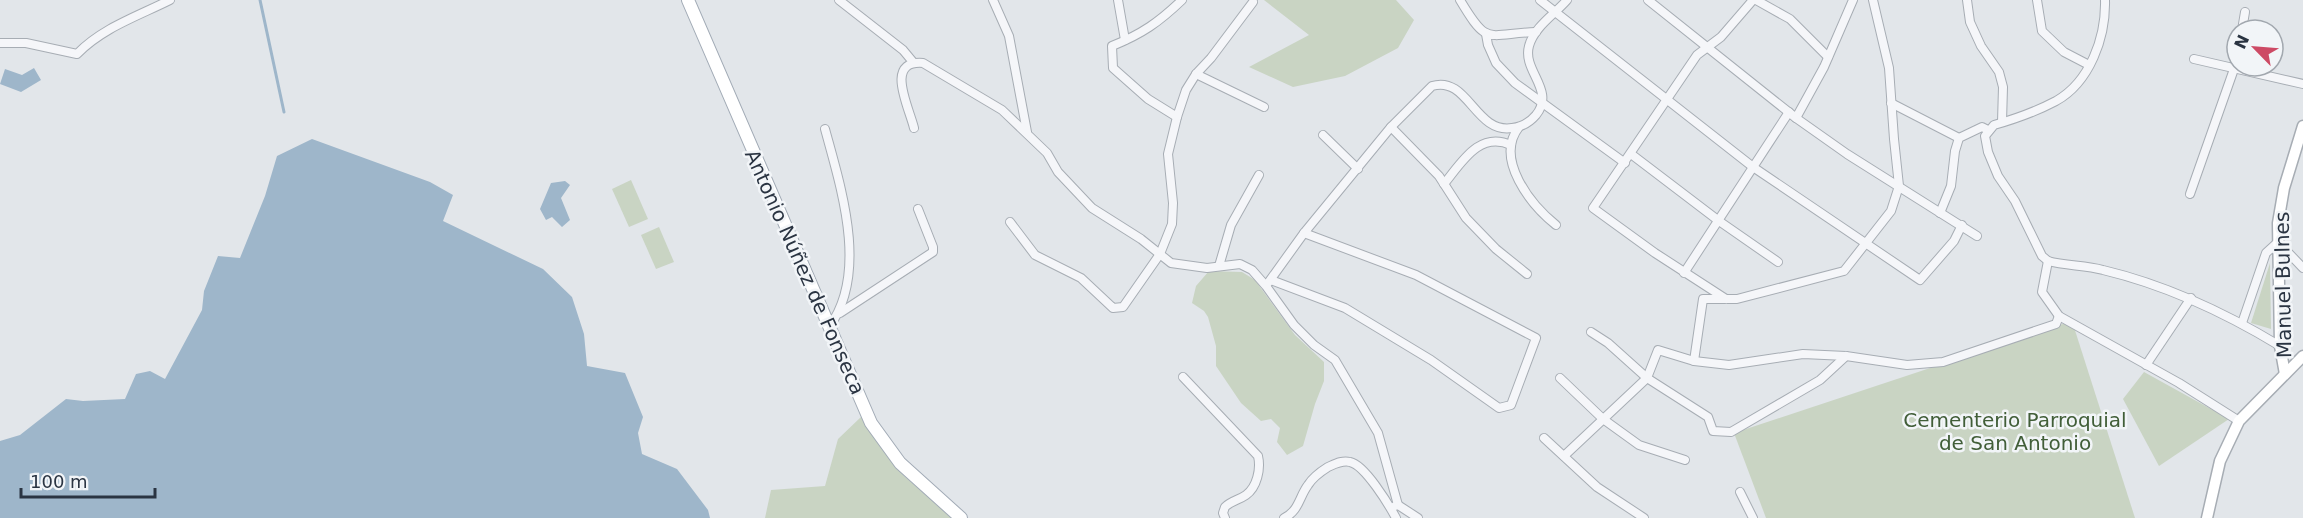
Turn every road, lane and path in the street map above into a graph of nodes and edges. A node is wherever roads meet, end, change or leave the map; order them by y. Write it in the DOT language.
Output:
graph roads {
  1 [pos="170,0"];
  2 [pos="688,0"];
  3 [pos="839,0"];
  4 [pos="993,0"];
  5 [pos="1118,0"];
  6 [pos="1182,0"];
  7 [pos="1460,0"];
  8 [pos="1540,0"];
  9 [pos="1567,0"];
  10 [pos="1648,0"];
  11 [pos="1754,0"];
  12 [pos="1852,0"];
  13 [pos="1873,0"];
  14 [pos="1967,0"];
  15 [pos="2037,0"];
  16 [pos="2105,0"];
  17 [pos="1253,2"];
  18 [pos="1768,3"];
  19 [pos="1557,12"];
  20 [pos="2245,12"];
  21 [pos="2244,18"];
  22 [pos="1536,32"];
  23 [pos="1486,34"];
  24 [pos="1125,40"];
  25 [pos="0,43"];
  26 [pos="1708,46"];
  27 [pos="1828,57"];
  28 [pos="2194,59"];
  29 [pos="913,62"];
  30 [pos="2089,65"];
  31 [pos="2225,67"];
  32 [pos="1196,74"];
  33 [pos="2231,78"];
  34 [pos="2275,78"];
  35 [pos="2303,84"];
  36 [pos="1667,100"];
  37 [pos="1891,103"];
  38 [pos="1542,104"];
  39 [pos="1264,107"];
  40 [pos="1789,112"];
  41 [pos="1177,117"];
  42 [pos="1796,118"];
  43 [pos="2002,122"];
  44 [pos="2303,126"];
  45 [pos="1391,127"];
  46 [pos="1519,127"];
  47 [pos="914,128"];
  48 [pos="825,129"];
  49 [pos="1988,130"];
  50 [pos="1027,132"];
  51 [pos="1323,135"];
  52 [pos="1959,138"];
  53 [pos="1511,145"];
  54 [pos="1631,154"];
  55 [pos="1625,163"];
  56 [pos="1754,167"];
  57 [pos="1358,168"];
  58 [pos="1259,175"];
  59 [pos="1444,184"];
  60 [pos="1899,186"];
  61 [pos="2190,195"];
  62 [pos="918,209"];
  63 [pos="1940,213"];
  64 [pos="1719,220"];
  65 [pos="1010,222"];
  66 [pos="1556,225"];
  67 [pos="1962,225"];
  68 [pos="1304,233"];
  69 [pos="1977,236"];
  70 [pos="2278,242"];
  71 [pos="1866,243"];
  72 [pos="1160,254"];
  73 [pos="2048,261"];
  74 [pos="1778,262"];
  75 [pos="1219,266"];
  76 [pos="2303,268"];
  77 [pos="1684,273"];
  78 [pos="1527,274"];
  79 [pos="1269,283"];
  80 [pos="2191,298"];
  81 [pos="1727,300"];
  82 [pos="840,313"];
  83 [pos="2059,316"];
  84 [pos="2242,323"];
  85 [pos="829,327"];
  86 [pos="1591,332"];
  87 [pos="2280,346"];
  88 [pos="1846,356"];
  89 [pos="2303,356"];
  90 [pos="1694,361"];
  91 [pos="2146,365"];
  92 [pos="2285,374"];
  93 [pos="1183,377"];
  94 [pos="1560,378"];
  95 [pos="1647,378"];
  96 [pos="1603,419"];
  97 [pos="2239,421"];
  98 [pos="1544,438"];
  99 [pos="1564,456"];
  100 [pos="1685,460"];
  101 [pos="1740,492"];
  102 [pos="1394,506"];
  103 [pos="961,518"];
  104 [pos="1225,518"];
  105 [pos="1284,518"];
  106 [pos="1396,518"];
  107 [pos="1418,518"];
  108 [pos="1644,518"];
  109 [pos="1753,518"];
  110 [pos="2207,518"];
  1 -- 25 [label="street"];
  2 -- 85 [label="main road, Antonio Núñez de Fonseca"];
  3 -- 29 [label="street"];
  4 -- 50 [label="street"];
  5 -- 24 [label="street"];
  6 -- 24 [label="street"];
  7 -- 23 [label="street"];
  8 -- 19 [label="street"];
  9 -- 19 [label="street"];
  10 -- 26 [label="street"];
  11 -- 18 [label="street"];
  11 -- 26 [label="street"];
  12 -- 27 [label="street"];
  13 -- 37 [label="street"];
  14 -- 43 [label="street"];
  15 -- 30 [label="street"];
  16 -- 30 [label="street"];
  17 -- 32 [label="street"];
  18 -- 27 [label="street"];
  19 -- 22 [label="street"];
  19 -- 36 [label="street"];
  20 -- 21 [label="street"];
  22 -- 23 [label="street"];
  22 -- 38 [label="street"];
  23 -- 38 [label="street"];
  24 -- 41 [label="street"];
  26 -- 36 [label="street"];
  26 -- 40 [label="street"];
  27 -- 42 [label="street"];
  28 -- 31 [label="street"];
  29 -- 47 [label="street"];
  29 -- 50 [label="street"];
  30 -- 43 [label="street"];
  32 -- 39 [label="street"];
  32 -- 41 [label="street"];
  33 -- 61 [label="street"];
  34 -- 35 [label="street"];
  36 -- 54 [label="street"];
  36 -- 56 [label="street"];
  37 -- 52 [label="street"];
  37 -- 60 [label="street"];
  38 -- 46 [label="street"];
  38 -- 55 [label="street"];
  40 -- 42 [label="street"];
  40 -- 56 [label="street"];
  41 -- 72 [label="street"];
  42 -- 60 [label="street"];
  43 -- 49 [label="street"];
  44 -- 70 [label="street, Manuel Bulnes"];
  45 -- 46 [label="street"];
  45 -- 57 [label="street"];
  45 -- 59 [label="street"];
  46 -- 53 [label="street"];
  48 -- 82 [label="street"];
  49 -- 52 [label="street"];
  49 -- 73 [label="street"];
  50 -- 72 [label="street"];
  51 -- 57 [label="street"];
  52 -- 63 [label="street"];
  53 -- 59 [label="street"];
  53 -- 66 [label="street"];
  54 -- 55 [label="street"];
  54 -- 64 [label="street"];
  55 -- 77 [label="street"];
  56 -- 64 [label="street"];
  56 -- 71 [label="street"];
  57 -- 68 [label="street"];
  58 -- 75 [label="street"];
  59 -- 78 [label="street"];
  60 -- 63 [label="street"];
  60 -- 71 [label="street"];
  62 -- 82 [label="street"];
  63 -- 67 [label="street"];
  64 -- 74 [label="street"];
  64 -- 77 [label="street"];
  65 -- 72 [label="street"];
  67 -- 69 [label="street"];
  67 -- 71 [label="street"];
  68 -- 79 [label="street"];
  68 -- 79 [label="street"];
  70 -- 76 [label="street"];
  70 -- 84 [label="street"];
  70 -- 87 [label="street, Manuel Bulnes"];
  71 -- 81 [label="street"];
  72 -- 75 [label="street"];
  73 -- 80 [label="street"];
  73 -- 83 [label="street"];
  75 -- 79 [label="street"];
  77 -- 81 [label="street"];
  79 -- 102 [label="street"];
  80 -- 84 [label="street"];
  80 -- 91 [label="street"];
  81 -- 90 [label="street"];
  82 -- 85 [label="street"];
  83 -- 88 [label="street"];
  83 -- 91 [label="street"];
  84 -- 87 [label="street"];
  85 -- 103 [label="main road, Antonio Núñez de Fonseca"];
  86 -- 95 [label="street"];
  87 -- 92 [label="street, Manuel Bulnes"];
  88 -- 90 [label="street"];
  88 -- 95 [label="street"];
  89 -- 92 [label="street"];
  90 -- 95 [label="street"];
  91 -- 97 [label="street"];
  92 -- 97 [label="street"];
  93 -- 104 [label="street"];
  94 -- 96 [label="street"];
  95 -- 96 [label="street"];
  96 -- 99 [label="street"];
  96 -- 100 [label="street"];
  97 -- 110 [label="street"];
  98 -- 99 [label="street"];
  99 -- 108 [label="street"];
  101 -- 109 [label="street"];
  102 -- 105 [label="street"];
  102 -- 106 [label="street"];
  102 -- 107 [label="street"];
}
